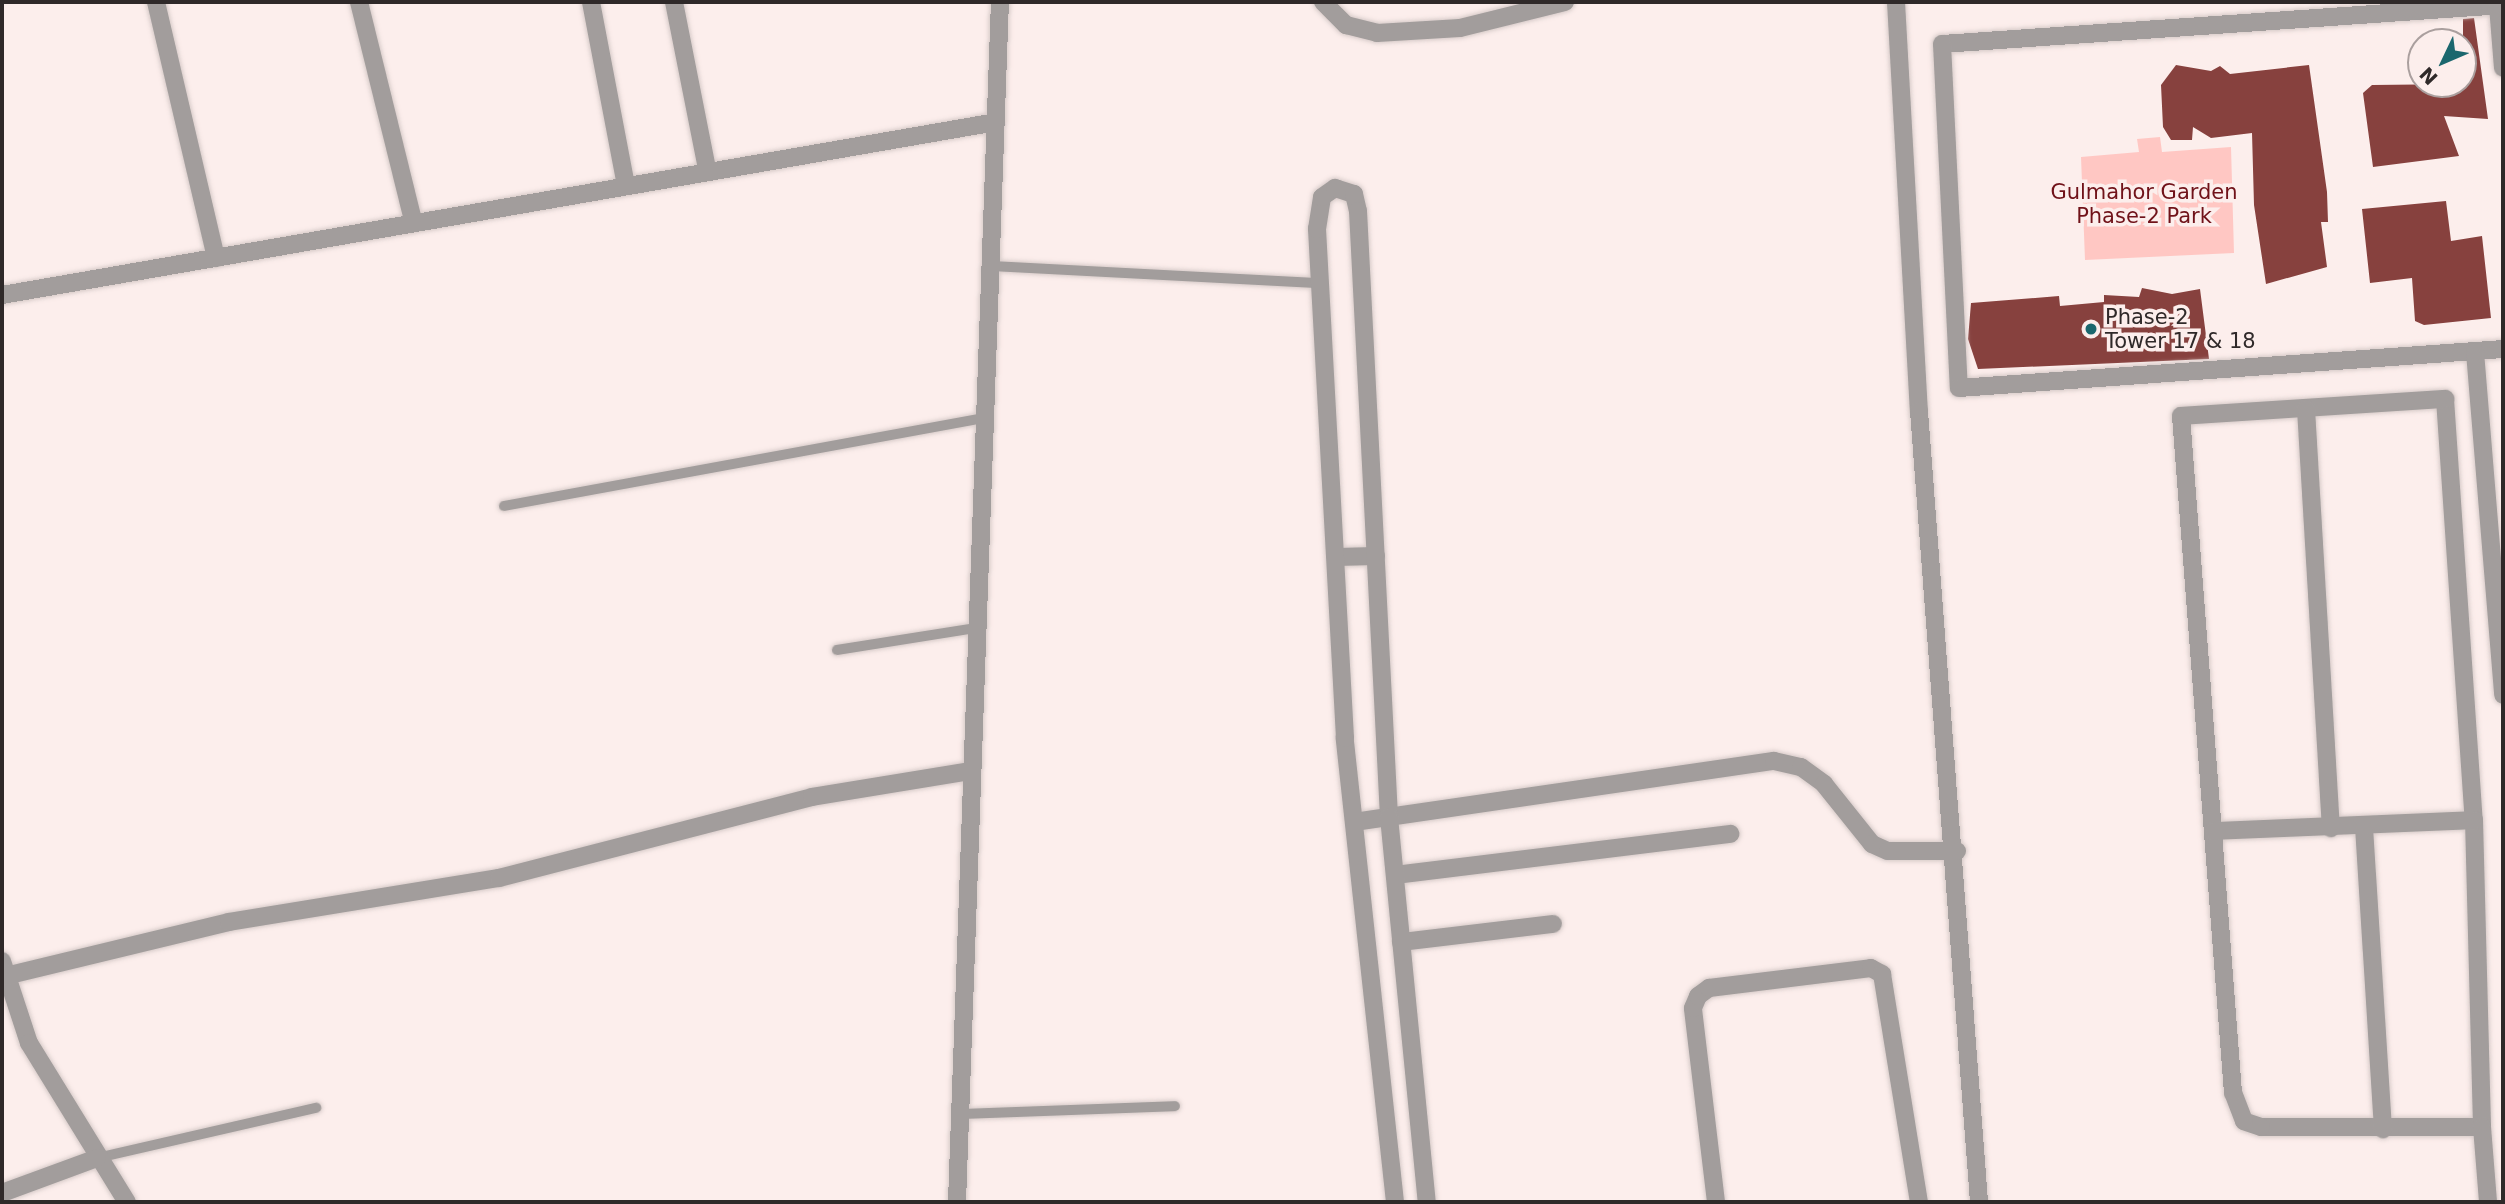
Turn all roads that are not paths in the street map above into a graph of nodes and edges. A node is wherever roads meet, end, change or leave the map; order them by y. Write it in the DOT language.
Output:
graph roads {
  1 [pos="156,2"];
  2 [pos="359,2"];
  3 [pos="591,2"];
  4 [pos="674,2"];
  5 [pos="1000,2"];
  6 [pos="1323,2"];
  7 [pos="1565,2"];
  8 [pos="1896,2"];
  9 [pos="2500,6"];
  10 [pos="2503,68"];
  11 [pos="996,122"];
  12 [pos="707,169"];
  13 [pos="626,184"];
  14 [pos="413,221"];
  15 [pos="216,258"];
  16 [pos="992,266"];
  17 [pos="1321,284"];
  18 [pos="2,295"];
  19 [pos="2503,349"];
  20 [pos="2475,352"];
  21 [pos="2306,409"];
  22 [pos="985,418"];
  23 [pos="505,506"];
  24 [pos="2496,518"];
  25 [pos="1376,556"];
  26 [pos="1336,557"];
  27 [pos="2498,565"];
  28 [pos="976,628"];
  29 [pos="837,650"];
  30 [pos="2502,671"];
  31 [pos="2503,695"];
  32 [pos="970,771"];
  33 [pos="1389,817"];
  34 [pos="2474,820"];
  35 [pos="1354,822"];
  36 [pos="2364,827"];
  37 [pos="2330,828"];
  38 [pos="2214,831"];
  39 [pos="1731,834"];
  40 [pos="1957,850"];
  41 [pos="1395,874"];
  42 [pos="1553,924"];
  43 [pos="1401,942"];
  44 [pos="4,969"];
  45 [pos="8,1009"];
  46 [pos="1175,1106"];
  47 [pos="316,1108"];
  48 [pos="960,1114"];
  49 [pos="2482,1128"];
  50 [pos="2383,1129"];
  51 [pos="97,1158"];
  52 [pos="2,1193"];
  53 [pos="127,1202"];
  54 [pos="957,1202"];
  55 [pos="1395,1202"];
  56 [pos="1427,1202"];
  57 [pos="1716,1202"];
  58 [pos="1919,1202"];
  59 [pos="1979,1202"];
  60 [pos="2488,1202"];
  1 -- 15 [label="street"];
  2 -- 14 [label="street"];
  3 -- 13 [label="street"];
  4 -- 12 [label="street"];
  5 -- 11 [label="street"];
  6 -- 7 [label="street"];
  8 -- 40 [label="street"];
  9 -- 10 [label="street"];
  9 -- 20 [label="street"];
  11 -- 12 [label="street"];
  11 -- 16 [label="street"];
  12 -- 13 [label="street"];
  13 -- 14 [label="street"];
  14 -- 15 [label="street"];
  15 -- 18 [label="street"];
  16 -- 17 [label="lane"];
  16 -- 22 [label="street"];
  17 -- 25 [label="street"];
  17 -- 26 [label="street"];
  19 -- 20 [label="street"];
  20 -- 24 [label="street"];
  21 -- 34 [label="street"];
  21 -- 37 [label="street"];
  21 -- 38 [label="street"];
  22 -- 23 [label="lane"];
  22 -- 28 [label="street"];
  24 -- 27 [label="street"];
  25 -- 26 [label="street"];
  25 -- 33 [label="street"];
  26 -- 35 [label="street"];
  27 -- 30 [label="street"];
  28 -- 29 [label="lane"];
  28 -- 32 [label="street"];
  30 -- 31 [label="street"];
  32 -- 44 [label="street"];
  32 -- 48 [label="street"];
  33 -- 35 [label="street"];
  33 -- 40 [label="street"];
  33 -- 41 [label="street"];
  34 -- 36 [label="street"];
  34 -- 49 [label="street"];
  35 -- 55 [label="street"];
  36 -- 37 [label="street"];
  36 -- 50 [label="street"];
  37 -- 38 [label="street"];
  38 -- 50 [label="street"];
  39 -- 41 [label="street"];
  40 -- 59 [label="street"];
  41 -- 43 [label="street"];
  42 -- 43 [label="street"];
  43 -- 56 [label="street"];
  44 -- 45 [label="street"];
  45 -- 51 [label="street"];
  46 -- 48 [label="lane"];
  47 -- 51 [label="lane"];
  48 -- 54 [label="street"];
  49 -- 50 [label="street"];
  49 -- 60 [label="street"];
  51 -- 52 [label="street"];
  51 -- 53 [label="street"];
  57 -- 58 [label="street"];
}
